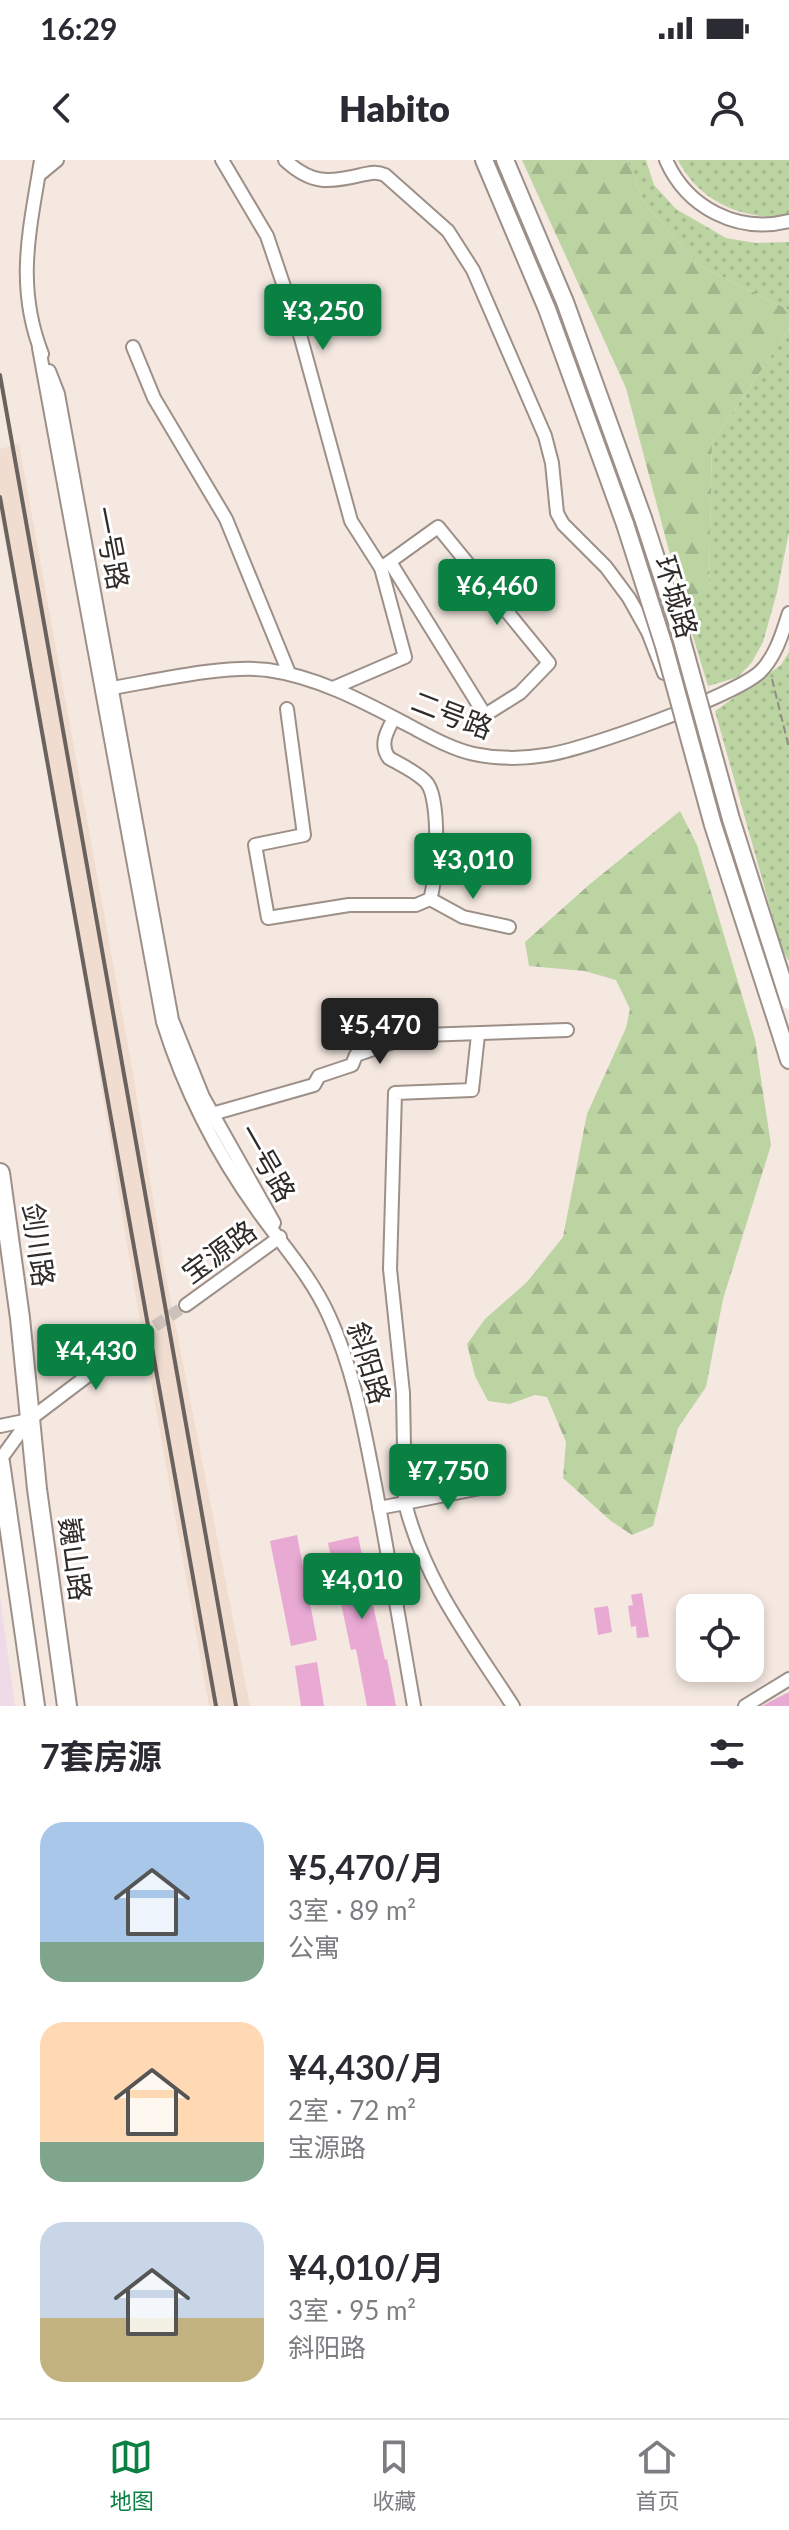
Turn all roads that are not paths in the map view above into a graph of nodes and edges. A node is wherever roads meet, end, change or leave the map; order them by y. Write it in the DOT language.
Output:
graph roads {
  1 [pos="41,160"];
  2 [pos="57,160"];
  3 [pos="222,160"];
  4 [pos="285,160"];
  5 [pos="484,160"];
  6 [pos="505,160"];
  7 [pos="666,160"];
  8 [pos="39,175"];
  9 [pos="789,221"];
  10 [pos="133,347"];
  11 [pos="386,565"];
  12 [pos="789,613"];
  13 [pos="289,673"];
  14 [pos="333,688"];
  15 [pos="108,689"];
  16 [pos="287,709"];
  17 [pos="676,711"];
  18 [pos="394,718"];
  19 [pos="430,899"];
  20 [pos="509,927"];
  21 [pos="789,1001"];
  22 [pos="567,1030"];
  23 [pos="478,1035"];
  24 [pos="789,1060"];
  25 [pos="207,1116"];
  26 [pos="0,1173"];
  27 [pos="280,1237"];
  28 [pos="186,1305"];
  29 [pos="140,1336"];
  30 [pos="29,1420"];
  31 [pos="0,1426"];
  32 [pos="0,1461"];
  33 [pos="485,1487"];
  34 [pos="405,1503"];
  35 [pos="379,1508"];
  36 [pos="789,1679"];
  37 [pos="35,1706"];
  38 [pos="67,1706"];
  39 [pos="414,1706"];
  40 [pos="513,1706"];
  41 [pos="745,1706"];
  1 -- 8 [label="street, 一号路"];
  2 -- 8 [label="street"];
  3 -- 11 [label="street"];
  4 -- 17 [label="street"];
  5 -- 24 [label="main road, 环城路, bridge"];
  6 -- 21 [label="main road, 环城路, bridge"];
  7 -- 9 [label="street"];
  8 -- 15 [label="street, 一号路"];
  10 -- 13 [label="street"];
  11 -- 11 [label="street"];
  11 -- 14 [label="street"];
  12 -- 17 [label="street, 二号路"];
  13 -- 14 [label="street, 二号路"];
  13 -- 15 [label="street, 二号路"];
  14 -- 18 [label="street, 二号路"];
  15 -- 25 [label="street, 一号路"];
  16 -- 19 [label="street"];
  17 -- 18 [label="street, 二号路"];
  18 -- 19 [label="street"];
  19 -- 20 [label="street"];
  22 -- 23 [label="street"];
  23 -- 25 [label="street"];
  23 -- 34 [label="street"];
  25 -- 27 [label="street, 一号路"];
  26 -- 30 [label="highway, 剑川路"];
  27 -- 28 [label="street, 宝源路"];
  27 -- 35 [label="street, 斜阳路"];
  29 -- 30 [label="street"];
  30 -- 31 [label="street"];
  30 -- 32 [label="street"];
  30 -- 38 [label="highway, 巍山路"];
  32 -- 37 [label="highway"];
  33 -- 34 [label="street"];
  34 -- 35 [label="street"];
  34 -- 40 [label="street"];
  35 -- 39 [label="street, 斜阳路"];
  36 -- 41 [label="street"];
}
